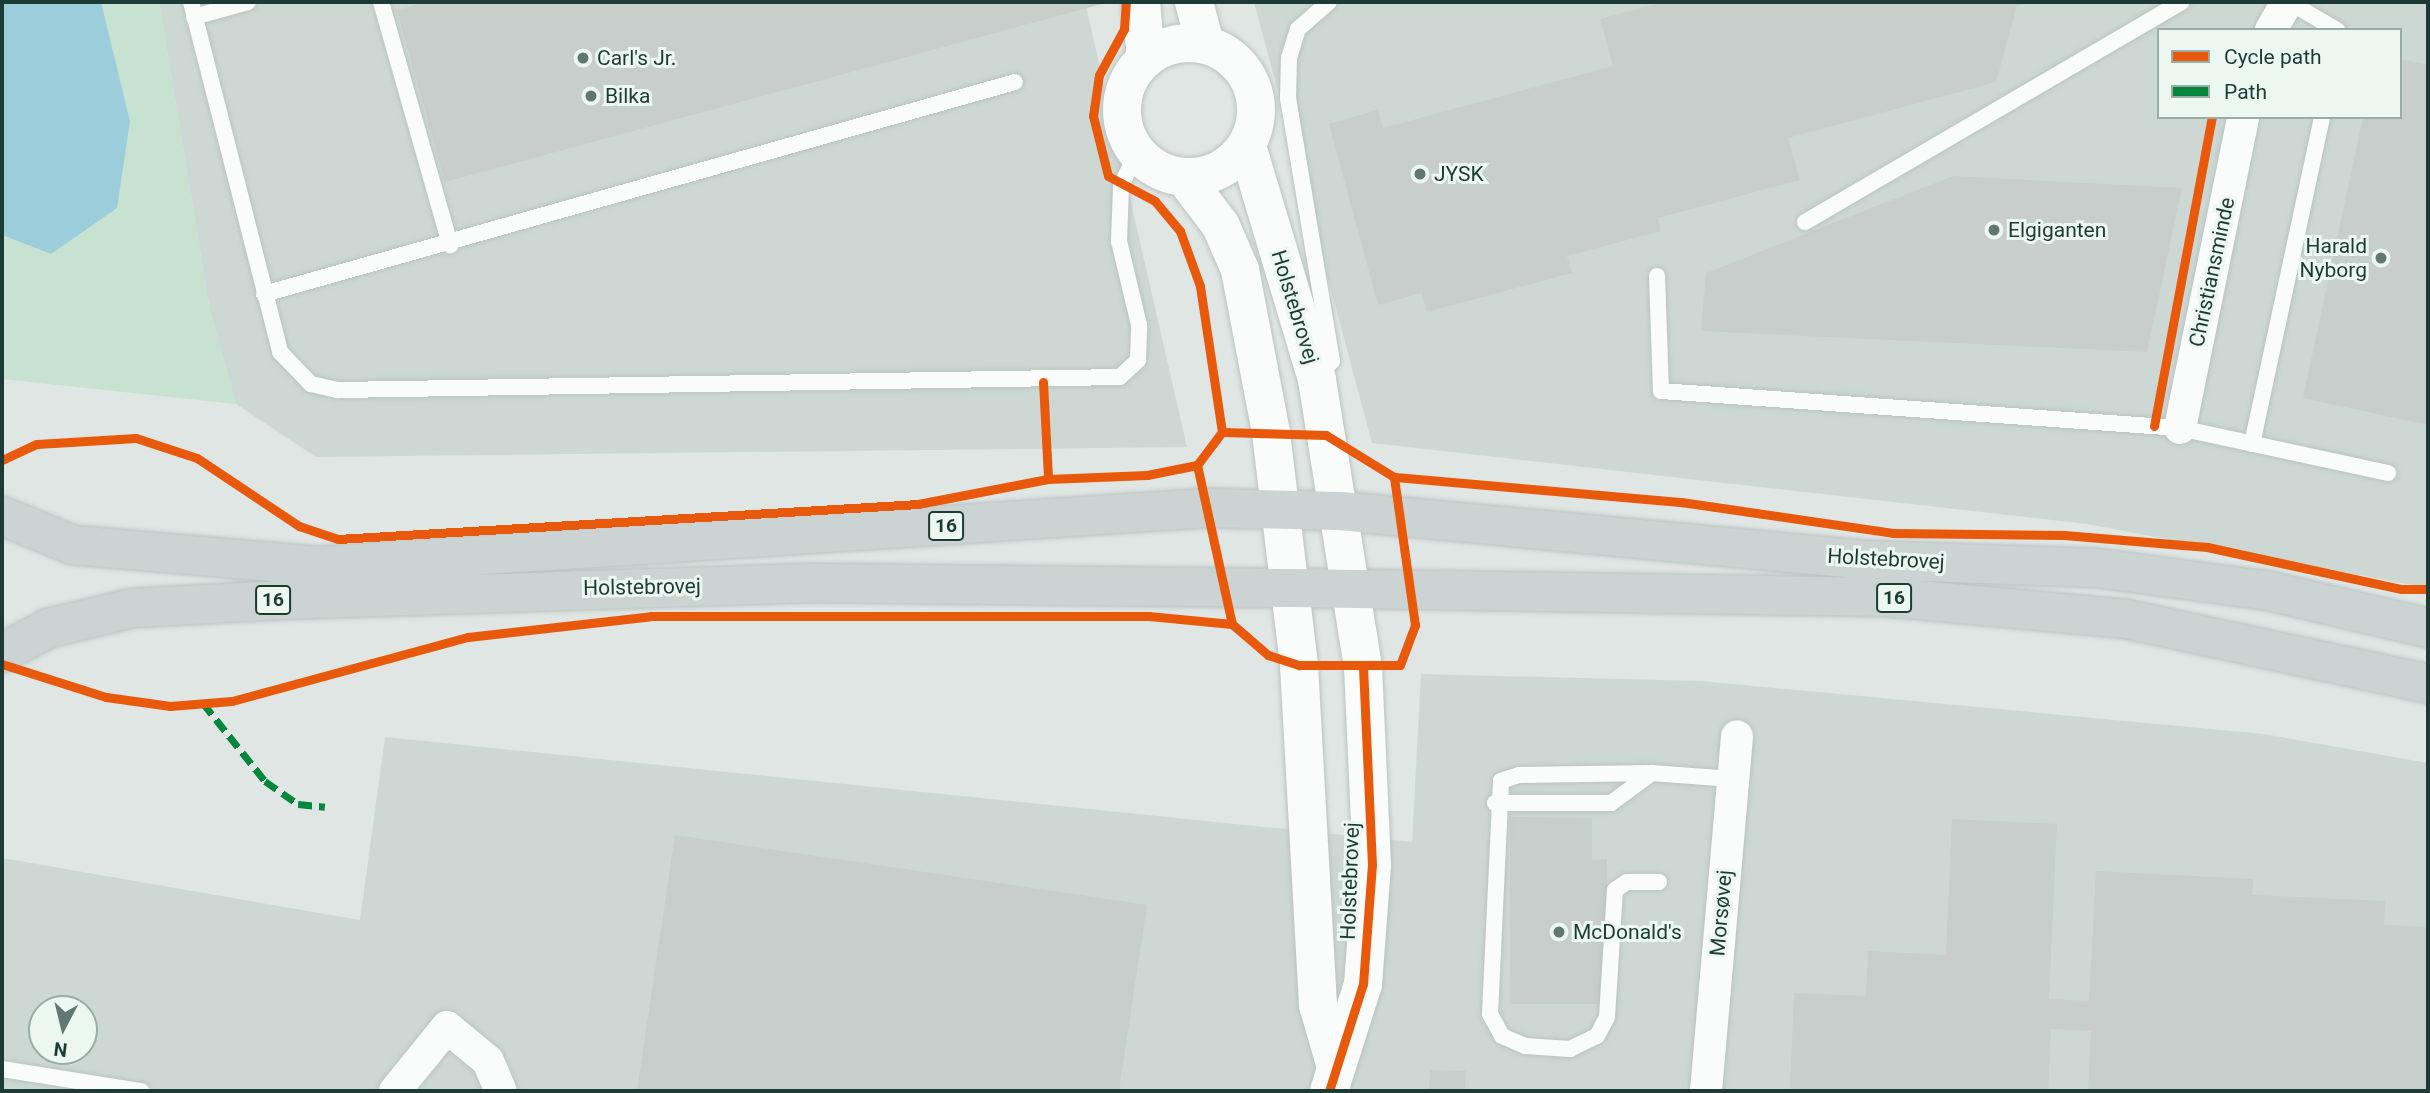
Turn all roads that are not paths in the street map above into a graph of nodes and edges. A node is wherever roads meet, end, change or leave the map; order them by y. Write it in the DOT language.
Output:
graph roads {
  1 [pos="247,2"];
  2 [pos="381,2"];
  3 [pos="1141,2"];
  4 [pos="1194,2"];
  5 [pos="1329,2"];
  6 [pos="2181,2"];
  7 [pos="2288,2"];
  8 [pos="192,9"];
  9 [pos="2272,28"];
  10 [pos="2334,28"];
  11 [pos="1205,44"];
  12 [pos="1146,59"];
  13 [pos="1015,82"];
  14 [pos="2243,119"];
  15 [pos="2322,119"];
  16 [pos="1247,146"];
  17 [pos="1137,152"];
  18 [pos="1184,177"];
  19 [pos="1805,222"];
  20 [pos="450,245"];
  21 [pos="1657,276"];
  22 [pos="264,294"];
  23 [pos="1317,380"];
  24 [pos="2180,428"];
  25 [pos="2252,444"];
  26 [pos="2388,473"];
  27 [pos="1280,510"];
  28 [pos="1340,512"];
  29 [pos="2,516"];
  30 [pos="1291,587"];
  31 [pos="1352,589"];
  32 [pos="2428,628"];
  33 [pos="2,653"];
  34 [pos="2428,684"];
  35 [pos="1737,736"];
  36 [pos="1652,773"];
  37 [pos="1732,779"];
  38 [pos="1495,803"];
  39 [pos="1659,882"];
  40 [pos="2,1069"];
  41 [pos="1333,1079"];
  42 [pos="141,1091"];
  43 [pos="395,1091"];
  44 [pos="501,1091"];
  45 [pos="1706,1091"];
  1 -- 8 [label="lane"];
  2 -- 20 [label="lane"];
  3 -- 12 [label="street"];
  4 -- 11 [label="street"];
  5 -- 23 [label="lane"];
  6 -- 19 [label="lane"];
  7 -- 9 [label="street"];
  7 -- 10 [label="lane"];
  8 -- 22 [label="lane"];
  11 -- 12 [label="street"];
  11 -- 16 [label="street"];
  12 -- 17 [label="street"];
  13 -- 20 [label="lane"];
  14 -- 24 [label="street, Christiansminde"];
  15 -- 25 [label="lane"];
  16 -- 18 [label="street"];
  16 -- 23 [label="street, Holstebrovej"];
  17 -- 18 [label="street"];
  17 -- 22 [label="lane"];
  18 -- 27 [label="street, Holstebrovej"];
  20 -- 22 [label="lane"];
  21 -- 24 [label="lane"];
  23 -- 28 [label="street, Holstebrovej"];
  24 -- 25 [label="lane"];
  25 -- 26 [label="lane"];
  27 -- 28 [label="main road, Holstebrovej / 16"];
  27 -- 29 [label="main road, Holstebrovej / 16"];
  27 -- 30 [label="street, Holstebrovej"];
  28 -- 31 [label="street, Holstebrovej"];
  28 -- 32 [label="main road, Holstebrovej / 16"];
  30 -- 31 [label="main road, Holstebrovej / 16"];
  30 -- 33 [label="main road, Holstebrovej / 16"];
  30 -- 41 [label="street, Holstebrovej"];
  31 -- 34 [label="main road, Holstebrovej / 16"];
  31 -- 41 [label="street, Holstebrovej"];
  35 -- 37 [label="street, Morsøvej"];
  36 -- 37 [label="lane"];
  36 -- 38 [label="lane"];
  36 -- 38 [label="lane"];
  37 -- 45 [label="street, Morsøvej"];
  38 -- 39 [label="lane"];
  40 -- 42 [label="lane"];
  43 -- 44 [label="street"];
}
